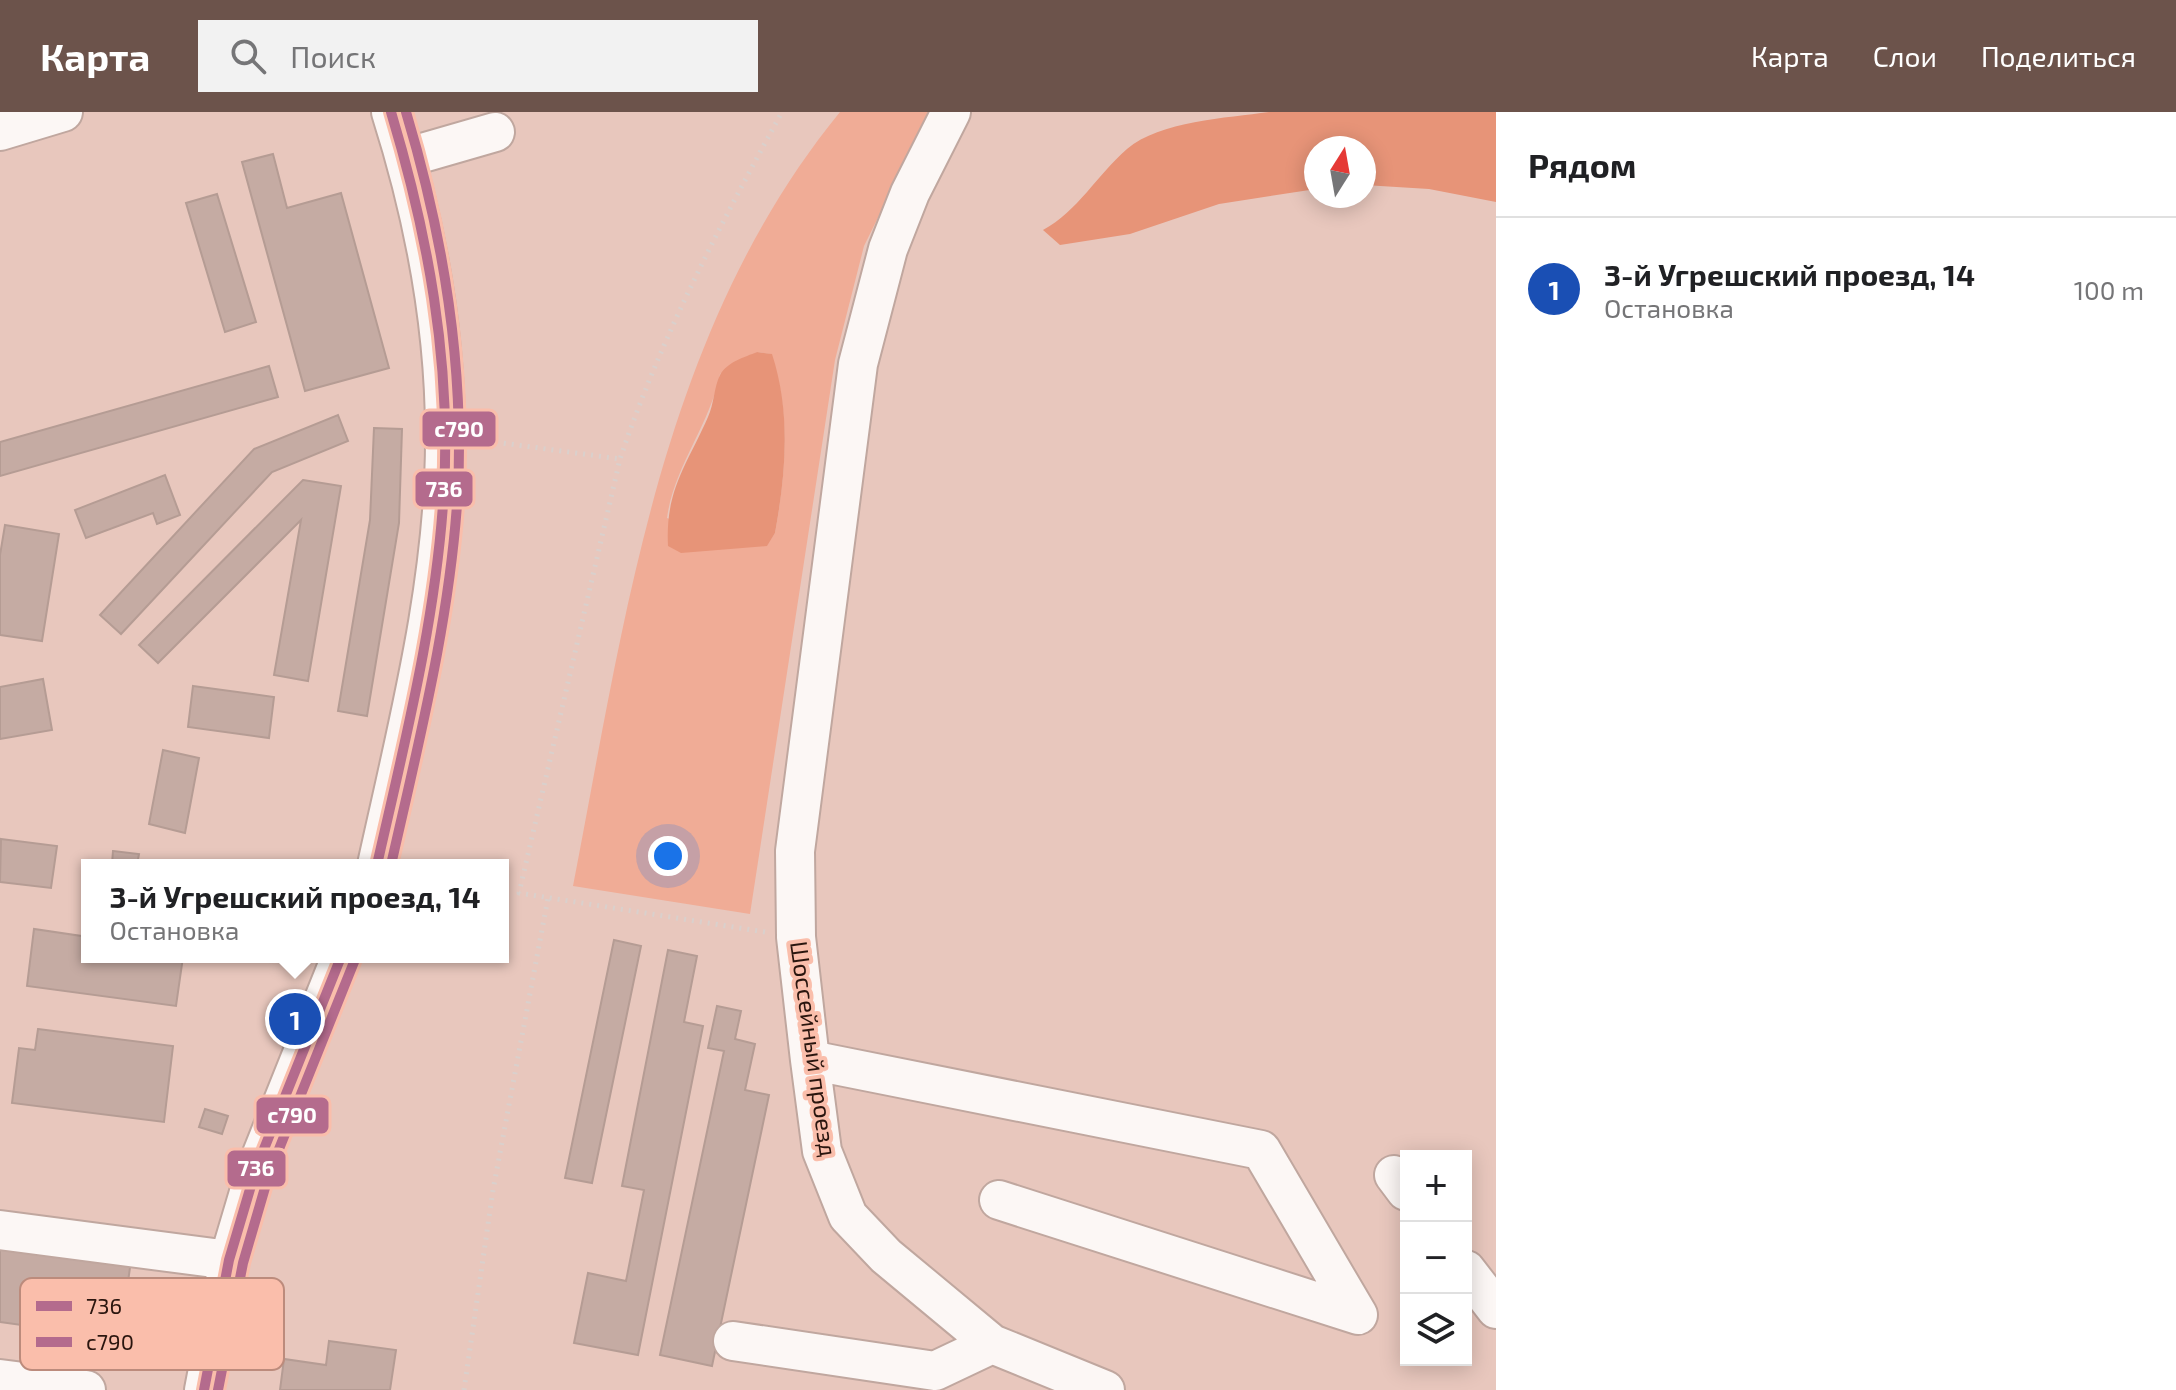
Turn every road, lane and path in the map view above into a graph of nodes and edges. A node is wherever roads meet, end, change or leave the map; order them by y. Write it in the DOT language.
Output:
graph roads {
  1 [pos="63,112"];
  2 [pos="391,112"];
  3 [pos="782,112"];
  4 [pos="951,112"];
  5 [pos="0,131"];
  6 [pos="495,132"];
  7 [pos="405,158"];
  8 [pos="480,440"];
  9 [pos="620,459"];
  10 [pos="378,859"];
  11 [pos="548,898"];
  12 [pos="796,937"];
  13 [pos="339,963"];
  14 [pos="810,1060"];
  15 [pos="999,1200"];
  16 [pos="0,1230"];
  17 [pos="229,1260"];
  18 [pos="226,1278"];
  19 [pos="1472,1278"];
  20 [pos="1496,1309"];
  21 [pos="733,1341"];
  22 [pos="992,1344"];
  23 [pos="208,1370"];
  24 [pos="0,1379"];
  25 [pos="86,1390"];
  26 [pos="204,1390"];
  27 [pos="464,1390"];
  28 [pos="1105,1390"];
  1 -- 5 [label="street"];
  2 -- 7 [label="street"];
  3 -- 9 [label="path"];
  4 -- 12 [label="street, Шоссейный проезд"];
  6 -- 7 [label="street"];
  7 -- 10 [label="street"];
  8 -- 9 [label="path"];
  9 -- 11 [label="path"];
  11 -- 12 [label="path"];
  11 -- 27 [label="path"];
  12 -- 14 [label="street, Шоссейный проезд"];
  13 -- 17 [label="street"];
  14 -- 15 [label="street"];
  14 -- 22 [label="street, Шоссейный проезд"];
  16 -- 17 [label="street"];
  17 -- 18 [label="street"];
  19 -- 20 [label="street"];
  21 -- 22 [label="street"];
  22 -- 28 [label="street, Шоссейный проезд"];
  23 -- 26 [label="street"];
  24 -- 25 [label="street"];
}
